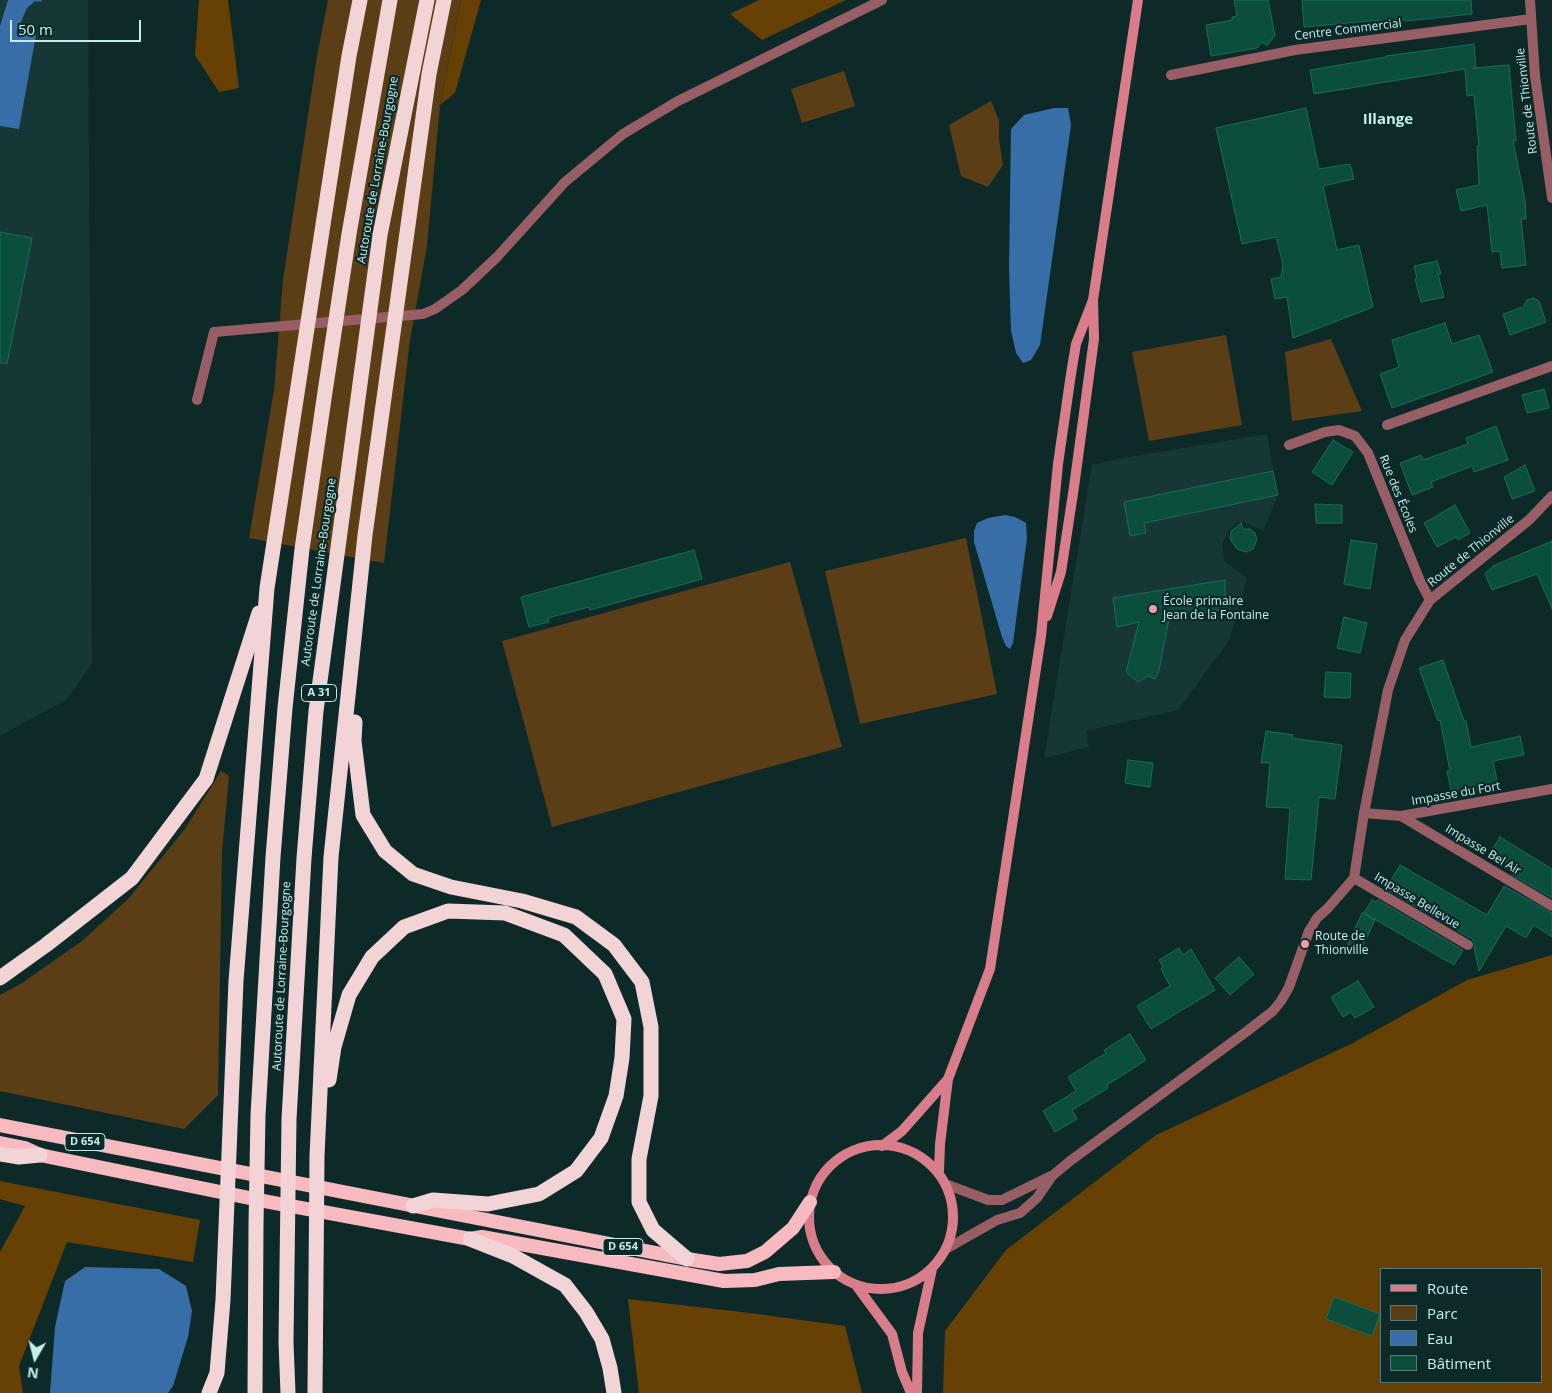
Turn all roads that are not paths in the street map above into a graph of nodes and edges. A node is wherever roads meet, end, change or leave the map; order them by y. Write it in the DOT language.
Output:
graph roads {
  1 [pos="360,0"];
  2 [pos="390,0"];
  3 [pos="427,0"];
  4 [pos="444,0"];
  5 [pos="882,0"];
  6 [pos="1138,0"];
  7 [pos="1530,0"];
  8 [pos="1530,19"];
  9 [pos="1171,75"];
  10 [pos="1552,198"];
  11 [pos="1093,300"];
  12 [pos="1552,366"];
  13 [pos="197,400"];
  14 [pos="1387,425"];
  15 [pos="1289,445"];
  16 [pos="1058,464"];
  17 [pos="1074,487"];
  18 [pos="1552,496"];
  19 [pos="365,535"];
  20 [pos="268,588"];
  21 [pos="1430,600"];
  22 [pos="1041,636"];
  23 [pos="1552,789"];
  24 [pos="1364,813"];
  25 [pos="1401,816"];
  26 [pos="1354,878"];
  27 [pos="1552,906"];
  28 [pos="1468,945"];
  29 [pos="0,978"];
  30 [pos="948,1080"];
  31 [pos="0,1125"];
  32 [pos="0,1143"];
  33 [pos="318,1145"];
  34 [pos="882,1146"];
  35 [pos="0,1154"];
  36 [pos="40,1155"];
  37 [pos="939,1170"];
  38 [pos="1052,1176"];
  39 [pos="948,1185"];
  40 [pos="810,1202"];
  41 [pos="413,1206"];
  42 [pos="470,1239"];
  43 [pos="946,1248"];
  44 [pos="687,1259"];
  45 [pos="932,1269"];
  46 [pos="834,1272"];
  47 [pos="856,1285"];
  48 [pos="209,1393"];
  49 [pos="255,1393"];
  50 [pos="288,1393"];
  51 [pos="315,1393"];
  52 [pos="614,1393"];
  53 [pos="911,1393"];
  54 [pos="917,1393"];
  1 -- 20 [label="highway"];
  2 -- 49 [label="highway, Autoroute de Lorraine-Bourgogne / A 31"];
  3 -- 50 [label="highway, Autoroute de Lorraine-Bourgogne / A 31"];
  4 -- 19 [label="highway"];
  5 -- 13 [label="street"];
  6 -- 11 [label="main road"];
  7 -- 8 [label="street, Route de Thionville"];
  8 -- 9 [label="street, Centre Commercial"];
  8 -- 10 [label="street, Route de Thionville"];
  11 -- 16 [label="main road"];
  11 -- 17 [label="main road"];
  12 -- 14 [label="street"];
  15 -- 21 [label="street, Rue des Écoles"];
  16 -- 17 [label="main road"];
  16 -- 22 [label="main road"];
  17 -- 22 [label="main road"];
  18 -- 21 [label="street, Route de Thionville"];
  19 -- 33 [label="highway"];
  19 -- 44 [label="highway"];
  20 -- 29 [label="highway"];
  20 -- 48 [label="highway"];
  21 -- 24 [label="street, Route de Thionville"];
  22 -- 30 [label="main road"];
  23 -- 25 [label="street, Impasse du Fort"];
  24 -- 25 [label="street, Impasse du Fort"];
  24 -- 26 [label="street, Route de Thionville"];
  25 -- 27 [label="street, Impasse Bel Air"];
  26 -- 28 [label="street, Impasse Bellevue"];
  26 -- 38 [label="street"];
  30 -- 34 [label="main road"];
  30 -- 37 [label="main road"];
  31 -- 41 [label="highway, D 654"];
  32 -- 36 [label="highway, D 654"];
  33 -- 41 [label="highway"];
  33 -- 51 [label="highway"];
  34 -- 37 [label="main road"];
  34 -- 40 [label="main road"];
  35 -- 36 [label="highway"];
  36 -- 42 [label="highway, D 654"];
  37 -- 39 [label="main road"];
  38 -- 39 [label="street"];
  38 -- 43 [label="street"];
  39 -- 43 [label="main road"];
  40 -- 44 [label="highway, D 654"];
  40 -- 46 [label="main road"];
  41 -- 44 [label="highway, D 654"];
  42 -- 46 [label="highway, D 654"];
  42 -- 52 [label="highway"];
  43 -- 45 [label="main road"];
  45 -- 47 [label="main road"];
  45 -- 54 [label="main road"];
  46 -- 47 [label="main road"];
  47 -- 53 [label="main road"];
}
